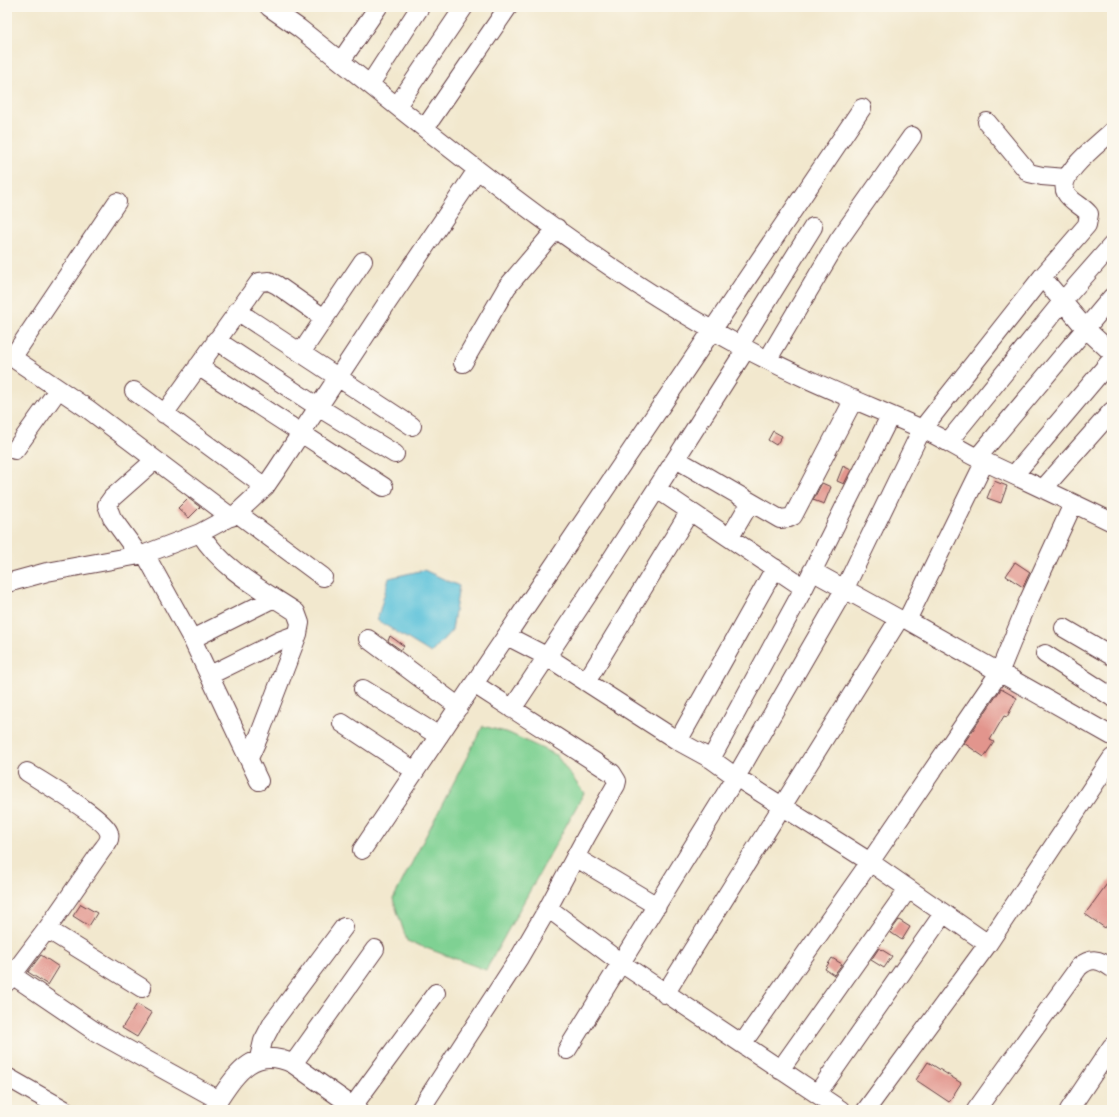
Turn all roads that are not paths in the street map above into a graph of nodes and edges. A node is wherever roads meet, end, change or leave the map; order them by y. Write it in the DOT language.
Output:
graph roads {
  1 [pos="269,7"];
  2 [pos="378,7"];
  3 [pos="420,7"];
  4 [pos="464,7"];
  5 [pos="508,7"];
  6 [pos="341,62"];
  7 [pos="370,84"];
  8 [pos="397,106"];
  9 [pos="862,108"];
  10 [pos="987,122"];
  11 [pos="425,128"];
  12 [pos="1112,131"];
  13 [pos="912,136"];
  14 [pos="477,170"];
  15 [pos="1066,178"];
  16 [pos="118,202"];
  17 [pos="791,215"];
  18 [pos="813,227"];
  19 [pos="557,228"];
  20 [pos="838,241"];
  21 [pos="1112,245"];
  22 [pos="363,261"];
  23 [pos="1042,278"];
  24 [pos="1112,297"];
  25 [pos="1062,302"];
  26 [pos="237,311"];
  27 [pos="324,318"];
  28 [pos="1085,328"];
  29 [pos="713,330"];
  30 [pos="216,340"];
  31 [pos="743,347"];
  32 [pos="300,353"];
  33 [pos="1112,353"];
  34 [pos="10,356"];
  35 [pos="768,359"];
  36 [pos="1112,359"];
  37 [pos="463,363"];
  38 [pos="198,366"];
  39 [pos="338,377"];
  40 [pos="58,390"];
  41 [pos="134,391"];
  42 [pos="854,399"];
  43 [pos="318,407"];
  44 [pos="1112,411"];
  45 [pos="164,414"];
  46 [pos="890,416"];
  47 [pos="412,426"];
  48 [pos="922,429"];
  49 [pos="301,434"];
  50 [pos="948,442"];
  51 [pos="15,450"];
  52 [pos="395,454"];
  53 [pos="981,459"];
  54 [pos="155,460"];
  55 [pos="676,460"];
  56 [pos="1014,475"];
  57 [pos="265,487"];
  58 [pos="384,487"];
  59 [pos="657,489"];
  60 [pos="1043,489"];
  61 [pos="750,503"];
  62 [pos="1073,504"];
  63 [pos="690,511"];
  64 [pos="234,515"];
  65 [pos="1112,522"];
  66 [pos="200,533"];
  67 [pos="730,537"];
  68 [pos="142,554"];
  69 [pos="775,568"];
  70 [pos="812,571"];
  71 [pos="323,577"];
  72 [pos="7,583"];
  73 [pos="804,588"];
  74 [pos="844,590"];
  75 [pos="274,598"];
  76 [pos="903,620"];
  77 [pos="1064,628"];
  78 [pos="298,634"];
  79 [pos="507,636"];
  80 [pos="192,639"];
  81 [pos="368,639"];
  82 [pos="1045,654"];
  83 [pos="546,656"];
  84 [pos="1112,656"];
  85 [pos="999,673"];
  86 [pos="210,675"];
  87 [pos="586,682"];
  88 [pos="474,684"];
  89 [pos="363,689"];
  90 [pos="1112,697"];
  91 [pos="459,707"];
  92 [pos="512,709"];
  93 [pos="342,723"];
  94 [pos="439,736"];
  95 [pos="1112,736"];
  96 [pos="678,741"];
  97 [pos="249,758"];
  98 [pos="1112,758"];
  99 [pos="711,759"];
  100 [pos="415,771"];
  101 [pos="27,772"];
  102 [pos="736,778"];
  103 [pos="260,781"];
  104 [pos="783,807"];
  105 [pos="362,850"];
  106 [pos="575,857"];
  107 [pos="870,862"];
  108 [pos="908,889"];
  109 [pos="657,906"];
  110 [pos="548,908"];
  111 [pos="943,914"];
  112 [pos="344,927"];
  113 [pos="47,929"];
  114 [pos="988,944"];
  115 [pos="375,949"];
  116 [pos="621,963"];
  117 [pos="1112,968"];
  118 [pos="10,979"];
  119 [pos="142,988"];
  120 [pos="436,993"];
  121 [pos="665,994"];
  122 [pos="742,1044"];
  123 [pos="1112,1046"];
  124 [pos="567,1050"];
  125 [pos="260,1058"];
  126 [pos="293,1064"];
  127 [pos="780,1070"];
  128 [pos="9,1084"];
  129 [pos="817,1094"];
  130 [pos="43,1104"];
  131 [pos="216,1105"];
  132 [pos="355,1108"];
  133 [pos="65,1110"];
  134 [pos="420,1110"];
  135 [pos="841,1110"];
  136 [pos="866,1110"];
  137 [pos="976,1110"];
  138 [pos="1069,1110"];
  1 -- 6 [label="street"];
  2 -- 6 [label="street"];
  3 -- 7 [label="street"];
  4 -- 8 [label="street"];
  5 -- 11 [label="street"];
  6 -- 7 [label="street"];
  7 -- 8 [label="street"];
  8 -- 11 [label="street"];
  9 -- 17 [label="street"];
  10 -- 15 [label="street"];
  11 -- 14 [label="street"];
  12 -- 15 [label="street"];
  13 -- 20 [label="street"];
  14 -- 19 [label="street"];
  14 -- 39 [label="street"];
  15 -- 23 [label="street"];
  16 -- 34 [label="street"];
  17 -- 18 [label="street"];
  17 -- 29 [label="street"];
  18 -- 20 [label="street"];
  18 -- 31 [label="street"];
  19 -- 29 [label="street"];
  19 -- 37 [label="street"];
  20 -- 35 [label="street"];
  21 -- 25 [label="street"];
  22 -- 27 [label="street"];
  23 -- 25 [label="street"];
  23 -- 48 [label="street"];
  24 -- 28 [label="street"];
  25 -- 28 [label="street"];
  25 -- 50 [label="street"];
  26 -- 27 [label="street"];
  26 -- 30 [label="street"];
  26 -- 32 [label="street"];
  27 -- 32 [label="street"];
  28 -- 33 [label="street"];
  28 -- 53 [label="street"];
  29 -- 31 [label="street"];
  29 -- 79 [label="street"];
  30 -- 38 [label="street"];
  30 -- 43 [label="street"];
  31 -- 35 [label="street"];
  31 -- 55 [label="street"];
  32 -- 39 [label="street"];
  34 -- 40 [label="street"];
  35 -- 42 [label="street"];
  36 -- 56 [label="street"];
  38 -- 45 [label="street"];
  38 -- 49 [label="street"];
  39 -- 43 [label="street"];
  39 -- 47 [label="street"];
  40 -- 51 [label="street"];
  40 -- 54 [label="street"];
  41 -- 45 [label="street"];
  42 -- 46 [label="street"];
  42 -- 61 [label="street"];
  43 -- 49 [label="street"];
  43 -- 52 [label="street"];
  44 -- 60 [label="street"];
  45 -- 57 [label="street"];
  46 -- 48 [label="street"];
  46 -- 70 [label="street"];
  48 -- 50 [label="street"];
  48 -- 74 [label="street"];
  49 -- 57 [label="street"];
  49 -- 58 [label="street"];
  50 -- 53 [label="street"];
  53 -- 56 [label="street"];
  53 -- 76 [label="street"];
  54 -- 64 [label="street"];
  54 -- 68 [label="street"];
  55 -- 59 [label="street"];
  55 -- 61 [label="street"];
  56 -- 60 [label="street"];
  57 -- 64 [label="street"];
  59 -- 63 [label="street"];
  59 -- 83 [label="street"];
  60 -- 62 [label="street"];
  61 -- 67 [label="street"];
  62 -- 65 [label="street"];
  62 -- 85 [label="street"];
  63 -- 67 [label="street"];
  63 -- 87 [label="street"];
  64 -- 66 [label="street"];
  64 -- 71 [label="street"];
  66 -- 68 [label="street"];
  66 -- 75 [label="street"];
  67 -- 69 [label="street"];
  68 -- 72 [label="street"];
  68 -- 80 [label="street"];
  69 -- 73 [label="street"];
  69 -- 96 [label="street"];
  70 -- 73 [label="street"];
  70 -- 74 [label="street"];
  73 -- 99 [label="street"];
  74 -- 76 [label="street"];
  74 -- 102 [label="street"];
  75 -- 78 [label="street"];
  75 -- 80 [label="street"];
  76 -- 85 [label="street"];
  76 -- 104 [label="street"];
  77 -- 84 [label="street"];
  78 -- 86 [label="street"];
  78 -- 97 [label="street"];
  79 -- 83 [label="street"];
  79 -- 88 [label="street"];
  80 -- 86 [label="street"];
  81 -- 91 [label="street"];
  82 -- 90 [label="street"];
  83 -- 87 [label="street"];
  83 -- 92 [label="street"];
  85 -- 95 [label="street"];
  85 -- 107 [label="street"];
  86 -- 97 [label="street"];
  87 -- 96 [label="street"];
  88 -- 91 [label="street"];
  88 -- 92 [label="street"];
  89 -- 94 [label="street"];
  91 -- 94 [label="street"];
  92 -- 106 [label="street"];
  93 -- 100 [label="street"];
  94 -- 100 [label="street"];
  96 -- 99 [label="street"];
  97 -- 103 [label="street"];
  98 -- 114 [label="street"];
  99 -- 102 [label="street"];
  100 -- 105 [label="street"];
  101 -- 113 [label="street"];
  102 -- 104 [label="street"];
  102 -- 109 [label="street"];
  104 -- 107 [label="street"];
  104 -- 121 [label="street"];
  106 -- 109 [label="street"];
  106 -- 110 [label="street"];
  107 -- 108 [label="street"];
  107 -- 122 [label="street"];
  108 -- 111 [label="street"];
  108 -- 127 [label="street"];
  109 -- 116 [label="street"];
  110 -- 116 [label="street"];
  110 -- 134 [label="street"];
  111 -- 114 [label="street"];
  111 -- 129 [label="street"];
  112 -- 125 [label="street"];
  113 -- 118 [label="street"];
  113 -- 119 [label="street"];
  114 -- 136 [label="street"];
  115 -- 126 [label="street"];
  116 -- 121 [label="street"];
  116 -- 124 [label="street"];
  117 -- 137 [label="street"];
  118 -- 131 [label="street"];
  120 -- 132 [label="street"];
  121 -- 122 [label="street"];
  122 -- 127 [label="street"];
  123 -- 138 [label="street"];
  125 -- 126 [label="street"];
  125 -- 131 [label="street"];
  126 -- 132 [label="street"];
  127 -- 129 [label="street"];
  128 -- 130 [label="street"];
  129 -- 135 [label="street"];
  130 -- 133 [label="street"];
}
